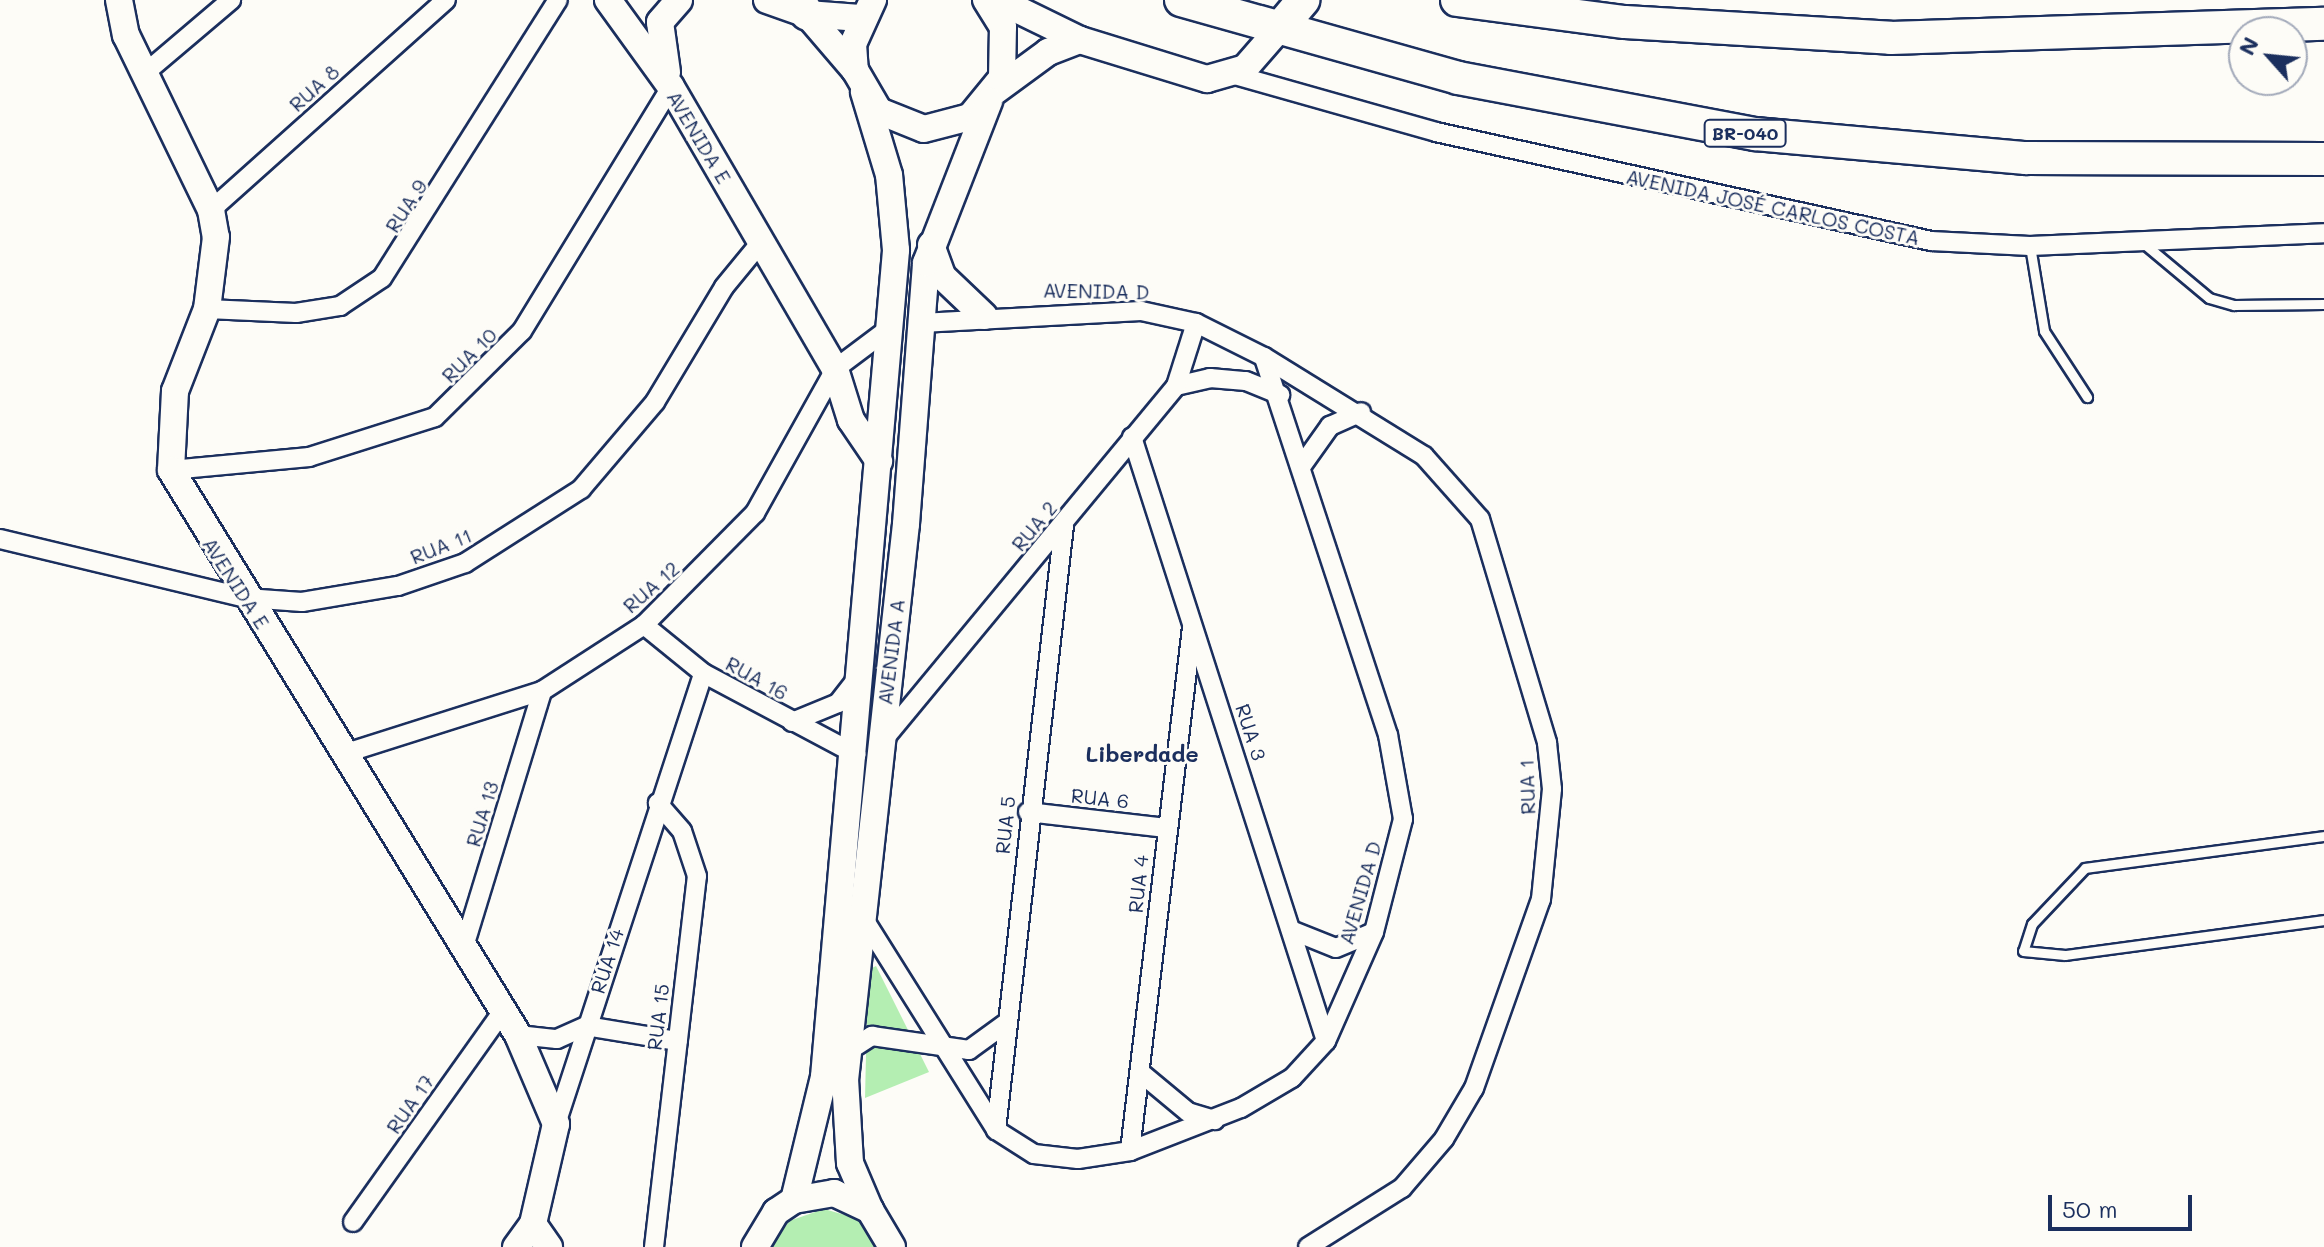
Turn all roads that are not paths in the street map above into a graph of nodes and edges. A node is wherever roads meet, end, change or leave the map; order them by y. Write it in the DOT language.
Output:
graph roads {
  1 [pos="119,0"];
  2 [pos="231,0"];
  3 [pos="446,0"];
  4 [pos="558,0"];
  5 [pos="608,0"];
  6 [pos="679,0"];
  7 [pos="767,0"];
  8 [pos="986,0"];
  9 [pos="998,0"];
  10 [pos="1181,0"];
  11 [pos="1303,0"];
  12 [pos="1457,0"];
  13 [pos="803,7"];
  14 [pos="867,9"];
  15 [pos="2324,24"];
  16 [pos="1279,29"];
  17 [pos="1080,40"];
  18 [pos="145,73"];
  19 [pos="1235,75"];
  20 [pos="859,81"];
  21 [pos="671,87"];
  22 [pos="991,97"];
  23 [pos="2324,159"];
  24 [pos="211,210"];
  25 [pos="2324,233"];
  26 [pos="2139,239"];
  27 [pos="761,242"];
  28 [pos="931,245"];
  29 [pos="2030,246"];
  30 [pos="2324,304"];
  31 [pos="207,309"];
  32 [pos="984,316"];
  33 [pos="921,323"];
  34 [pos="1196,323"];
  35 [pos="887,330"];
  36 [pos="1264,357"];
  37 [pos="835,369"];
  38 [pos="1176,386"];
  39 [pos="1280,395"];
  40 [pos="2087,397"];
  41 [pos="1361,412"];
  42 [pos="1132,437"];
  43 [pos="911,458"];
  44 [pos="877,461"];
  45 [pos="1303,464"];
  46 [pos="171,470"];
  47 [pos="1064,525"];
  48 [pos="0,539"];
  49 [pos="246,598"];
  50 [pos="1193,622"];
  51 [pos="644,625"];
  52 [pos="863,664"];
  53 [pos="703,673"];
  54 [pos="542,691"];
  55 [pos="792,722"];
  56 [pos="880,743"];
  57 [pos="346,753"];
  58 [pos="857,755"];
  59 [pos="658,803"];
  60 [pos="1028,812"];
  61 [pos="1166,828"];
  62 [pos="2324,836"];
  63 [pos="862,916"];
  64 [pos="2324,920"];
  65 [pos="1291,930"];
  66 [pos="1374,932"];
  67 [pos="463,950"];
  68 [pos="503,1011"];
  69 [pos="1006,1023"];
  70 [pos="586,1026"];
  71 [pos="518,1035"];
  72 [pos="678,1041"];
  73 [pos="1326,1041"];
  74 [pos="939,1046"];
  75 [pos="847,1052"];
  76 [pos="1141,1073"];
  77 [pos="1215,1120"];
  78 [pos="556,1124"];
  79 [pos="996,1130"];
  80 [pos="1130,1151"];
  81 [pos="794,1200"];
  82 [pos="870,1210"];
  83 [pos="353,1222"];
  84 [pos="533,1224"];
  85 [pos="516,1247"];
  86 [pos="549,1247"];
  87 [pos="654,1247"];
  88 [pos="755,1247"];
  89 [pos="892,1247"];
  90 [pos="1308,1247"];
  1 -- 18 [label="street"];
  2 -- 18 [label="street"];
  3 -- 24 [label="street, RUA 8"];
  4 -- 31 [label="street, RUA 9"];
  5 -- 21 [label="street, AVENIDA E"];
  6 -- 21 [label="street"];
  7 -- 13 [label="street"];
  8 -- 22 [label="street, AVENIDA A"];
  9 -- 17 [label="street, AVENIDA JOSÉ CARLOS COSTA"];
  10 -- 16 [label="highway, BR-040"];
  11 -- 16 [label="highway"];
  12 -- 15 [label="highway"];
  13 -- 14 [label="street"];
  13 -- 20 [label="street"];
  14 -- 20 [label="street"];
  16 -- 19 [label="street"];
  16 -- 23 [label="highway, BR-040"];
  17 -- 19 [label="street, AVENIDA JOSÉ CARLOS COSTA"];
  17 -- 22 [label="street"];
  18 -- 24 [label="street"];
  19 -- 29 [label="street, AVENIDA JOSÉ CARLOS COSTA"];
  20 -- 22 [label="street"];
  20 -- 35 [label="street, AVENIDA A"];
  21 -- 27 [label="street, AVENIDA E"];
  21 -- 46 [label="street, RUA 10"];
  22 -- 28 [label="street, AVENIDA A"];
  24 -- 31 [label="street"];
  25 -- 26 [label="street, AVENIDA JOSÉ CARLOS COSTA"];
  26 -- 29 [label="street, AVENIDA JOSÉ CARLOS COSTA"];
  26 -- 30 [label="lane"];
  27 -- 37 [label="street, AVENIDA E"];
  27 -- 49 [label="street, RUA 11"];
  28 -- 32 [label="street"];
  28 -- 33 [label="street, AVENIDA A"];
  29 -- 40 [label="lane"];
  31 -- 46 [label="street"];
  32 -- 33 [label="street, AVENIDA D"];
  32 -- 34 [label="street, AVENIDA D"];
  33 -- 43 [label="street, AVENIDA A"];
  34 -- 36 [label="street, AVENIDA D"];
  34 -- 38 [label="street, RUA 2"];
  35 -- 37 [label="street, RUA 12"];
  35 -- 44 [label="street, AVENIDA A"];
  36 -- 39 [label="street, AVENIDA D"];
  36 -- 41 [label="street, RUA 1"];
  37 -- 44 [label="street, AVENIDA E"];
  37 -- 51 [label="street, RUA 12"];
  38 -- 39 [label="street"];
  38 -- 42 [label="street, RUA 2"];
  39 -- 45 [label="street, AVENIDA D"];
  41 -- 45 [label="street"];
  41 -- 90 [label="street, RUA 1"];
  42 -- 47 [label="street, RUA 2"];
  42 -- 50 [label="street, RUA 3"];
  43 -- 44 [label="street"];
  43 -- 56 [label="street, AVENIDA A"];
  44 -- 52 [label="street, AVENIDA A"];
  45 -- 66 [label="street, AVENIDA D"];
  46 -- 49 [label="street, AVENIDA E"];
  47 -- 56 [label="street, RUA 2"];
  47 -- 60 [label="street, RUA 5"];
  48 -- 49 [label="street, RUA 11"];
  49 -- 57 [label="street, AVENIDA E"];
  50 -- 61 [label="street, RUA 4"];
  50 -- 65 [label="street, RUA 3"];
  51 -- 53 [label="street, RUA 16"];
  51 -- 54 [label="street, RUA 12"];
  52 -- 55 [label="street"];
  52 -- 58 [label="street, AVENIDA A"];
  53 -- 55 [label="street, RUA 16"];
  53 -- 59 [label="street, RUA 14"];
  54 -- 57 [label="street, RUA 12"];
  54 -- 67 [label="street, RUA 13"];
  55 -- 58 [label="street, RUA 16"];
  56 -- 63 [label="street, AVENIDA A"];
  57 -- 67 [label="street, AVENIDA E"];
  58 -- 81 [label="street, AVENIDA A"];
  59 -- 70 [label="street, RUA 14"];
  59 -- 72 [label="street, RUA 15"];
  60 -- 61 [label="street, RUA 6"];
  60 -- 69 [label="street, RUA 5"];
  61 -- 76 [label="street, RUA 4"];
  62 -- 64 [label="lane"];
  63 -- 74 [label="street, AVENIDA D"];
  63 -- 75 [label="street, AVENIDA A"];
  65 -- 66 [label="street"];
  65 -- 73 [label="street, RUA 3"];
  66 -- 73 [label="street, AVENIDA D"];
  67 -- 68 [label="street, AVENIDA E"];
  68 -- 71 [label="street, AVENIDA E"];
  68 -- 83 [label="street, RUA 17"];
  69 -- 74 [label="street"];
  69 -- 79 [label="street, RUA 5"];
  70 -- 71 [label="street"];
  70 -- 72 [label="street"];
  70 -- 78 [label="street, RUA 14"];
  71 -- 78 [label="street, AVENIDA E"];
  72 -- 87 [label="street, RUA 15"];
  73 -- 77 [label="street, AVENIDA D"];
  74 -- 75 [label="street"];
  74 -- 79 [label="street, AVENIDA D"];
  75 -- 82 [label="street, AVENIDA A"];
  76 -- 77 [label="street"];
  76 -- 80 [label="street, RUA 4"];
  77 -- 80 [label="street, AVENIDA D"];
  78 -- 84 [label="street, RUA 14"];
  79 -- 80 [label="street, AVENIDA D"];
  81 -- 82 [label="street"];
  81 -- 88 [label="street"];
  82 -- 89 [label="street, AVENIDA A"];
  84 -- 85 [label="street, RUA 14"];
  84 -- 86 [label="street"];
}
